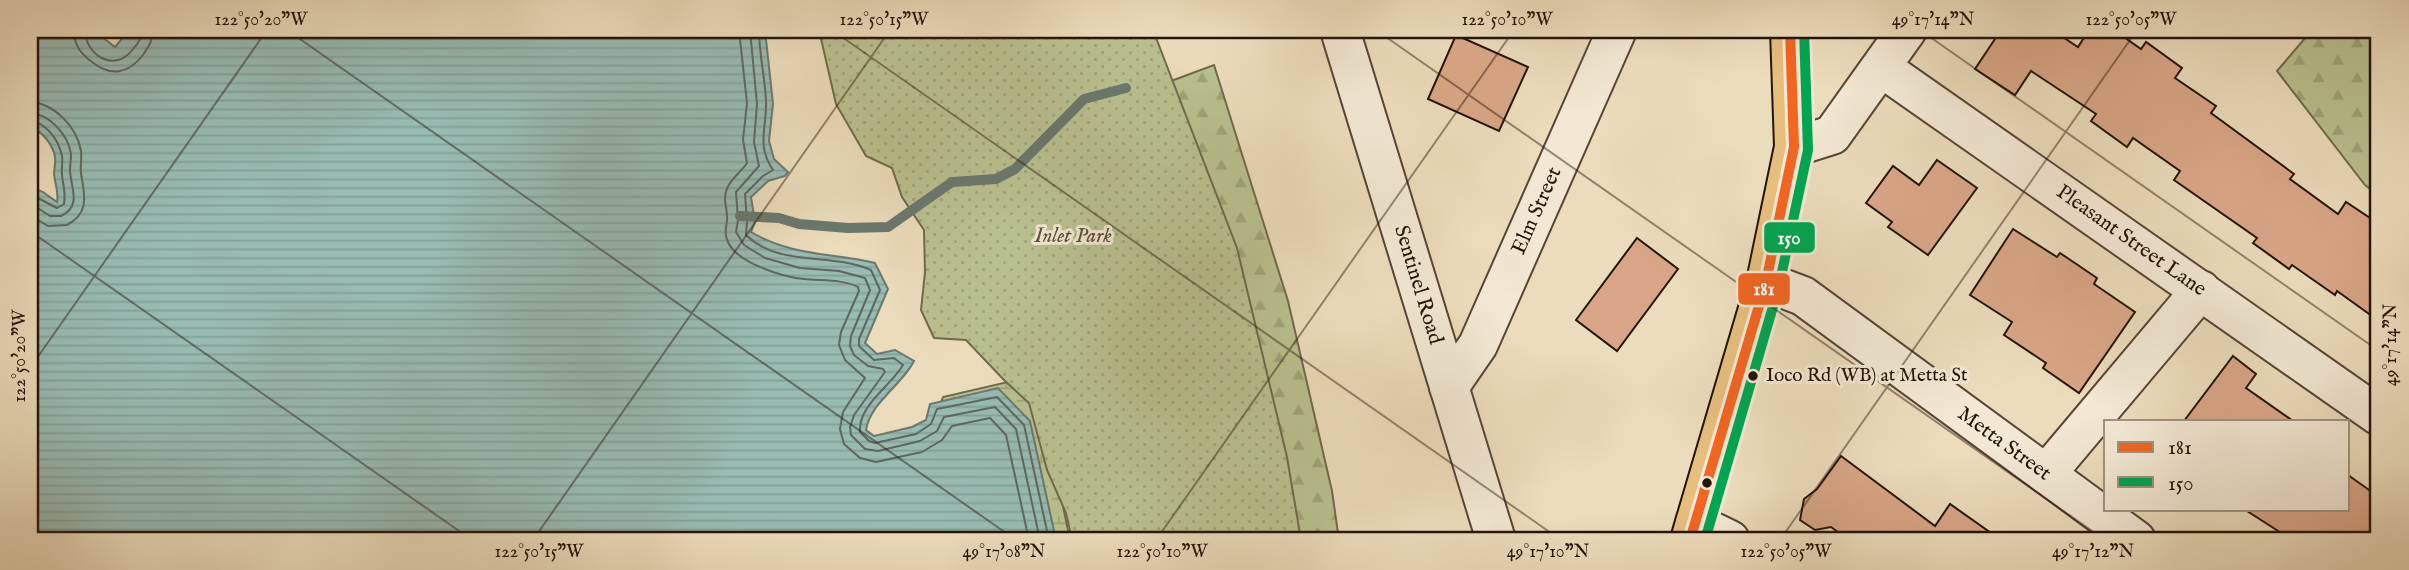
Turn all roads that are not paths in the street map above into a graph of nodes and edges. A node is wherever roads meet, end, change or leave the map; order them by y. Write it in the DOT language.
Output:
graph roads {
  1 [pos="1340,30"];
  2 [pos="1617,30"];
  3 [pos="1790,30"];
  4 [pos="1907,30"];
  5 [pos="1882,68"];
  6 [pos="1794,147"];
  7 [pos="1766,282"];
  8 [pos="2201,290"];
  9 [pos="1449,387"];
  10 [pos="2379,416"];
  11 [pos="2046,474"];
  12 [pos="1693,532"];
  13 [pos="1496,540"];
  14 [pos="1730,540"];
  15 [pos="2136,540"];
  1 -- 9 [label="street, Sentinel Road"];
  2 -- 9 [label="street, Elm Street"];
  3 -- 6 [label="main road"];
  4 -- 5 [label="street"];
  5 -- 6 [label="street"];
  5 -- 8 [label="street, Pleasant Street Lane"];
  6 -- 7 [label="main road"];
  7 -- 11 [label="street, Metta Street"];
  7 -- 12 [label="main road"];
  8 -- 10 [label="street, Pleasant Street Lane"];
  8 -- 11 [label="street"];
  9 -- 13 [label="street, Sentinel Road"];
  11 -- 15 [label="street, Metta Street"];
  12 -- 14 [label="street"];
}
